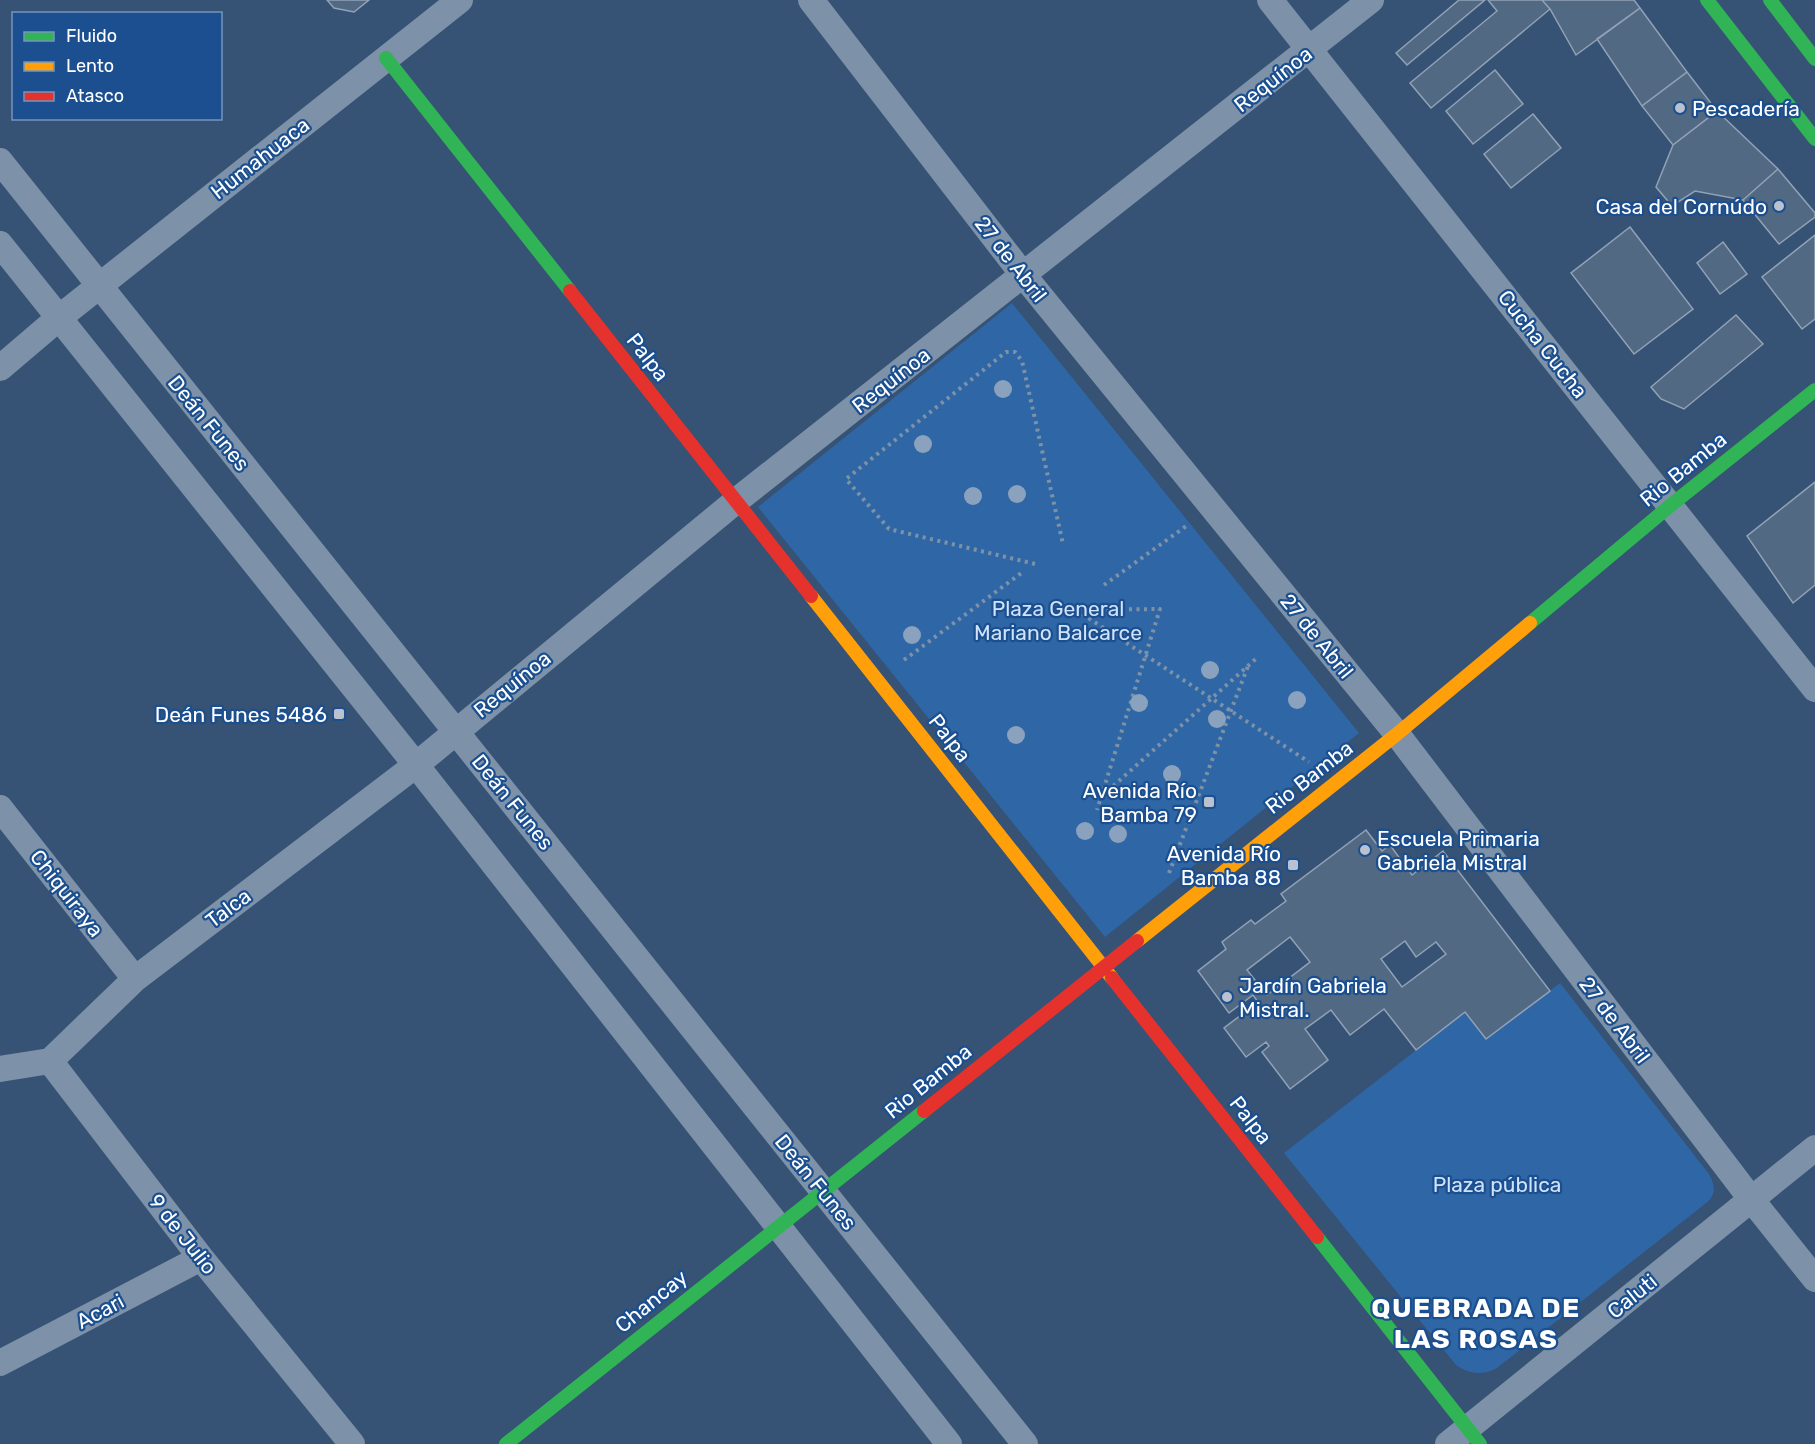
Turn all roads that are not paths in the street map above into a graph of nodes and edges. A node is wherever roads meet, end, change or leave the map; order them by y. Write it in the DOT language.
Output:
graph roads {
  1 [pos="460,0"];
  2 [pos="811,0"];
  3 [pos="1270,0"];
  4 [pos="1371,0"];
  5 [pos="1707,0"];
  6 [pos="1770,0"];
  7 [pos="1310,50"];
  8 [pos="386,58"];
  9 [pos="1815,59"];
  10 [pos="1815,139"];
  11 [pos="0,161"];
  12 [pos="0,244"];
  13 [pos="1024,276"];
  14 [pos="100,285"];
  15 [pos="60,317"];
  16 [pos="0,369"];
  17 [pos="1815,390"];
  18 [pos="736,501"];
  19 [pos="1671,505"];
  20 [pos="1815,689"];
  21 [pos="455,731"];
  22 [pos="1397,734"];
  23 [pos="416,765"];
  24 [pos="0,808"];
  25 [pos="1103,966"];
  26 [pos="135,979"];
  27 [pos="50,1061"];
  28 [pos="0,1069"];
  29 [pos="1815,1148"];
  30 [pos="824,1192"];
  31 [pos="1751,1199"];
  32 [pos="777,1227"];
  33 [pos="201,1258"];
  34 [pos="1815,1279"];
  35 [pos="0,1363"];
  36 [pos="1466,1439"];
  37 [pos="352,1444"];
  38 [pos="506,1444"];
  39 [pos="949,1444"];
  40 [pos="1025,1444"];
  1 -- 8 [label="street, Humahuaca"];
  2 -- 13 [label="street, 27 de Abril"];
  3 -- 7 [label="street, Cucha Cucha"];
  4 -- 7 [label="street, Requínoa"];
  5 -- 10 [label="main road"];
  6 -- 9 [label="main road"];
  7 -- 13 [label="street, Requínoa"];
  7 -- 19 [label="street, Cucha Cucha"];
  8 -- 14 [label="street, Humahuaca"];
  8 -- 18 [label="main road, Palpa"];
  11 -- 14 [label="street, Deán Funes"];
  12 -- 15 [label="street"];
  13 -- 18 [label="street, Requínoa"];
  13 -- 22 [label="street, 27 de Abril"];
  14 -- 15 [label="street, Humahuaca"];
  14 -- 21 [label="street, Deán Funes"];
  15 -- 16 [label="street, Humahuaca"];
  15 -- 23 [label="street"];
  17 -- 19 [label="main road, Rio Bamba"];
  18 -- 21 [label="street, Requínoa"];
  18 -- 25 [label="main road, Palpa"];
  19 -- 20 [label="street, Cucha Cucha"];
  19 -- 22 [label="main road, Rio Bamba"];
  21 -- 23 [label="street, Requínoa"];
  21 -- 30 [label="street, Deán Funes"];
  22 -- 25 [label="main road, Rio Bamba"];
  22 -- 31 [label="street, 27 de Abril"];
  23 -- 26 [label="street, Talca"];
  23 -- 32 [label="street"];
  24 -- 26 [label="street, Chiquiraya"];
  25 -- 30 [label="main road, Rio Bamba"];
  25 -- 36 [label="main road, Palpa"];
  26 -- 27 [label="street, Talca"];
  27 -- 28 [label="street"];
  27 -- 33 [label="street, 9 de Julio"];
  29 -- 31 [label="street, Caluti"];
  30 -- 32 [label="main road, Chancay"];
  30 -- 40 [label="street, Deán Funes"];
  31 -- 34 [label="street, 27 de Abril"];
  31 -- 36 [label="street, Caluti"];
  32 -- 38 [label="main road, Chancay"];
  32 -- 39 [label="street"];
  33 -- 35 [label="street, Acari"];
  33 -- 37 [label="street, 9 de Julio"];
}
